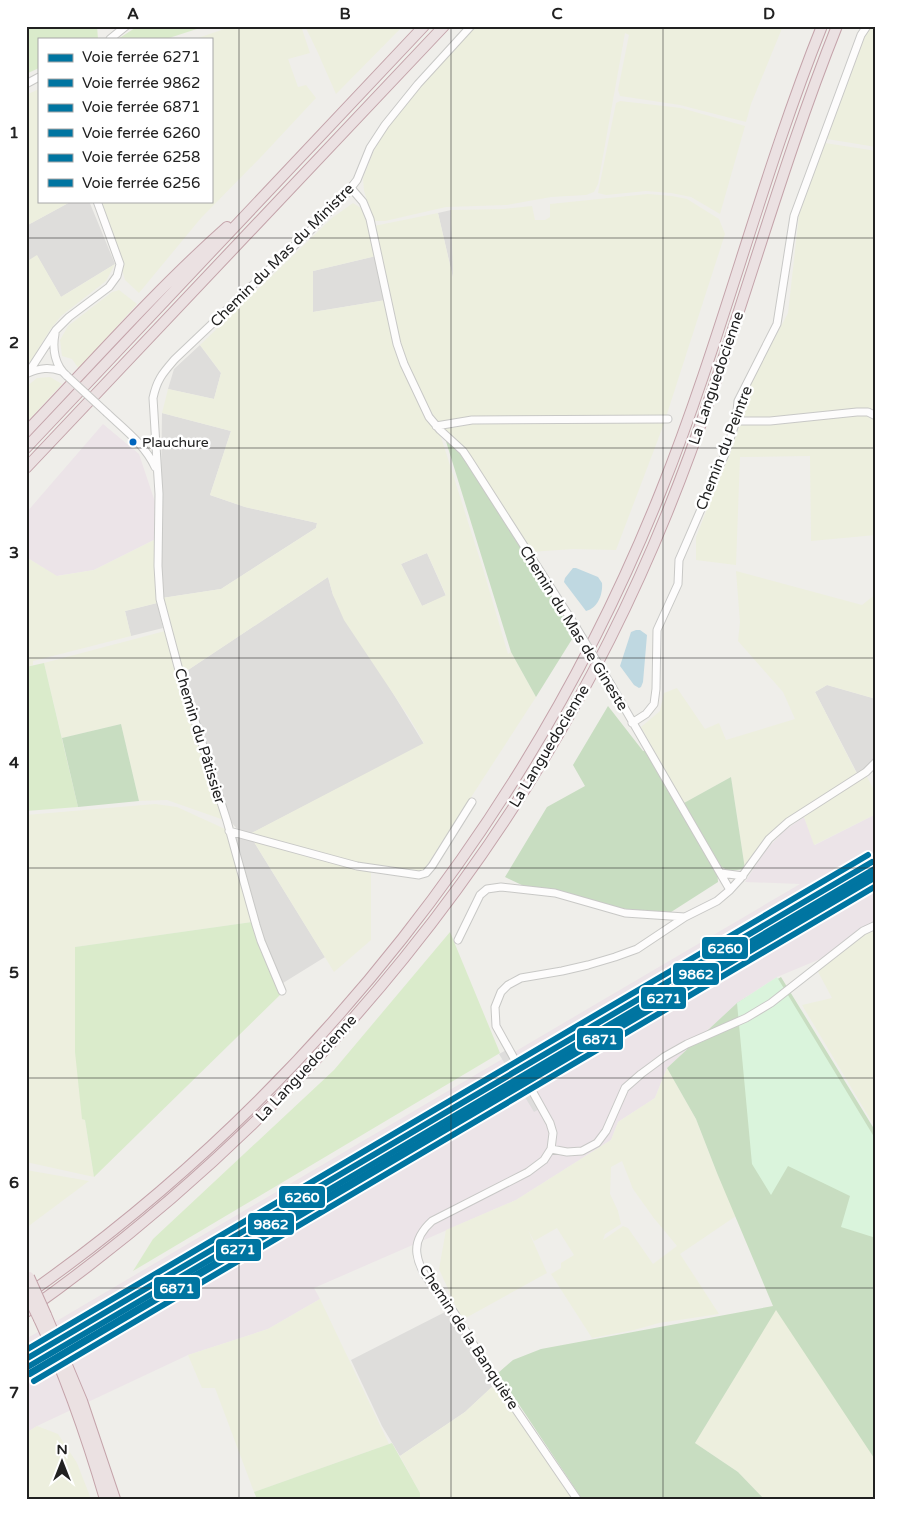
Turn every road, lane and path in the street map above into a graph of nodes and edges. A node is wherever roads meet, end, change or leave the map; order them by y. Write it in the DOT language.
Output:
graph roads {
  1 [pos="126,26"];
  2 [pos="424,26"];
  3 [pos="444,26"];
  4 [pos="471,26"];
  5 [pos="822,26"];
  6 [pos="837,26"];
  7 [pos="867,26"];
  8 [pos="111,38"];
  9 [pos="38,78"];
  10 [pos="26,84"];
  11 [pos="276,184"];
  12 [pos="350,188"];
  13 [pos="97,202"];
  14 [pos="56,330"];
  15 [pos="61,371"];
  16 [pos="876,416"];
  17 [pos="668,419"];
  18 [pos="736,422"];
  19 [pos="436,426"];
  20 [pos="26,432"];
  21 [pos="26,448"];
  22 [pos="26,468"];
  23 [pos="157,473"];
  24 [pos="632,723"];
  25 [pos="876,762"];
  26 [pos="472,802"];
  27 [pos="229,831"];
  28 [pos="721,873"];
  29 [pos="743,876"];
  30 [pos="730,890"];
  31 [pos="685,917"];
  32 [pos="876,925"];
  33 [pos="458,940"];
  34 [pos="282,992"];
  35 [pos="551,1149"];
  36 [pos="28,1275"];
  37 [pos="26,1294"];
  38 [pos="26,1312"];
  39 [pos="42,1317"];
  40 [pos="63,1365"];
  41 [pos="105,1499"];
  42 [pos="115,1499"];
  43 [pos="577,1499"];
  1 -- 8 [label="street"];
  2 -- 11 [label="highway"];
  3 -- 22 [label="highway"];
  4 -- 12 [label="street, Chemin du Mas du Ministre"];
  5 -- 37 [label="highway, La Languedocienne"];
  6 -- 38 [label="highway, La Languedocienne"];
  7 -- 18 [label="street, Chemin du Peintre"];
  9 -- 10 [label="street"];
  11 -- 20 [label="highway"];
  11 -- 21 [label="highway"];
  12 -- 19 [label="street, Chemin du Mas de Gineste"];
  12 -- 23 [label="street, Chemin du Mas du Ministre"];
  13 -- 14 [label="street"];
  14 -- 15 [label="street"];
  14 -- 15 [label="street"];
  15 -- 23 [label="street, bridge"];
  16 -- 18 [label="street"];
  17 -- 19 [label="street"];
  18 -- 24 [label="street, Chemin du Peintre"];
  19 -- 24 [label="street, Chemin du Mas de Gineste, bridge"];
  23 -- 27 [label="street, Chemin du Pâtissier"];
  24 -- 28 [label="street, Chemin du Mas de Gineste"];
  25 -- 29 [label="street"];
  26 -- 27 [label="street"];
  27 -- 34 [label="street, Chemin du Pâtissier"];
  28 -- 29 [label="street"];
  28 -- 30 [label="street, Chemin du Mas de Gineste"];
  29 -- 30 [label="street"];
  30 -- 31 [label="street"];
  31 -- 33 [label="street"];
  31 -- 35 [label="street"];
  32 -- 35 [label="street"];
  35 -- 43 [label="street, Chemin de la Banquière"];
  36 -- 39 [label="highway, bridge"];
  37 -- 39 [label="highway, bridge"];
  39 -- 40 [label="highway"];
  40 -- 41 [label="highway"];
  40 -- 42 [label="highway"];
}
